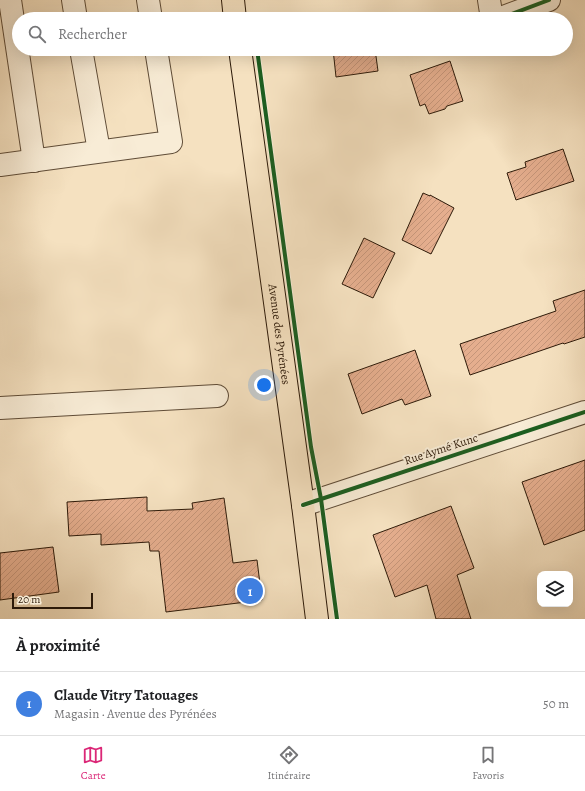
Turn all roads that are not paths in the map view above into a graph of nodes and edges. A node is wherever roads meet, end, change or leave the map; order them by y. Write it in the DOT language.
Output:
graph roads {
  1 [pos="10,0"];
  2 [pos="73,0"];
  3 [pos="148,0"];
  4 [pos="233,0"];
  5 [pos="489,0"];
  6 [pos="549,0"];
  7 [pos="75,12"];
  8 [pos="150,12"];
  9 [pos="234,12"];
  10 [pos="491,12"];
  11 [pos="517,12"];
  12 [pos="12,13"];
  13 [pos="18,56"];
  14 [pos="82,56"];
  15 [pos="157,56"];
  16 [pos="241,56"];
  17 [pos="99,151"];
  18 [pos="34,161"];
  19 [pos="0,165"];
  20 [pos="217,396"];
  21 [pos="0,408"];
  22 [pos="585,412"];
  23 [pos="303,505"];
  24 [pos="317,619"];
  1 -- 12 [label="street"];
  2 -- 7 [label="street"];
  3 -- 8 [label="street"];
  4 -- 9 [label="main road"];
  5 -- 10 [label="street"];
  6 -- 11 [label="street"];
  13 -- 18 [label="street"];
  14 -- 17 [label="street"];
  15 -- 17 [label="street"];
  16 -- 23 [label="main road, Avenue des Pyrénées"];
  17 -- 18 [label="street"];
  18 -- 19 [label="street"];
  20 -- 21 [label="street"];
  22 -- 23 [label="street, Rue Aymé Kunc"];
  23 -- 24 [label="main road, Avenue des Pyrénées"];
}
